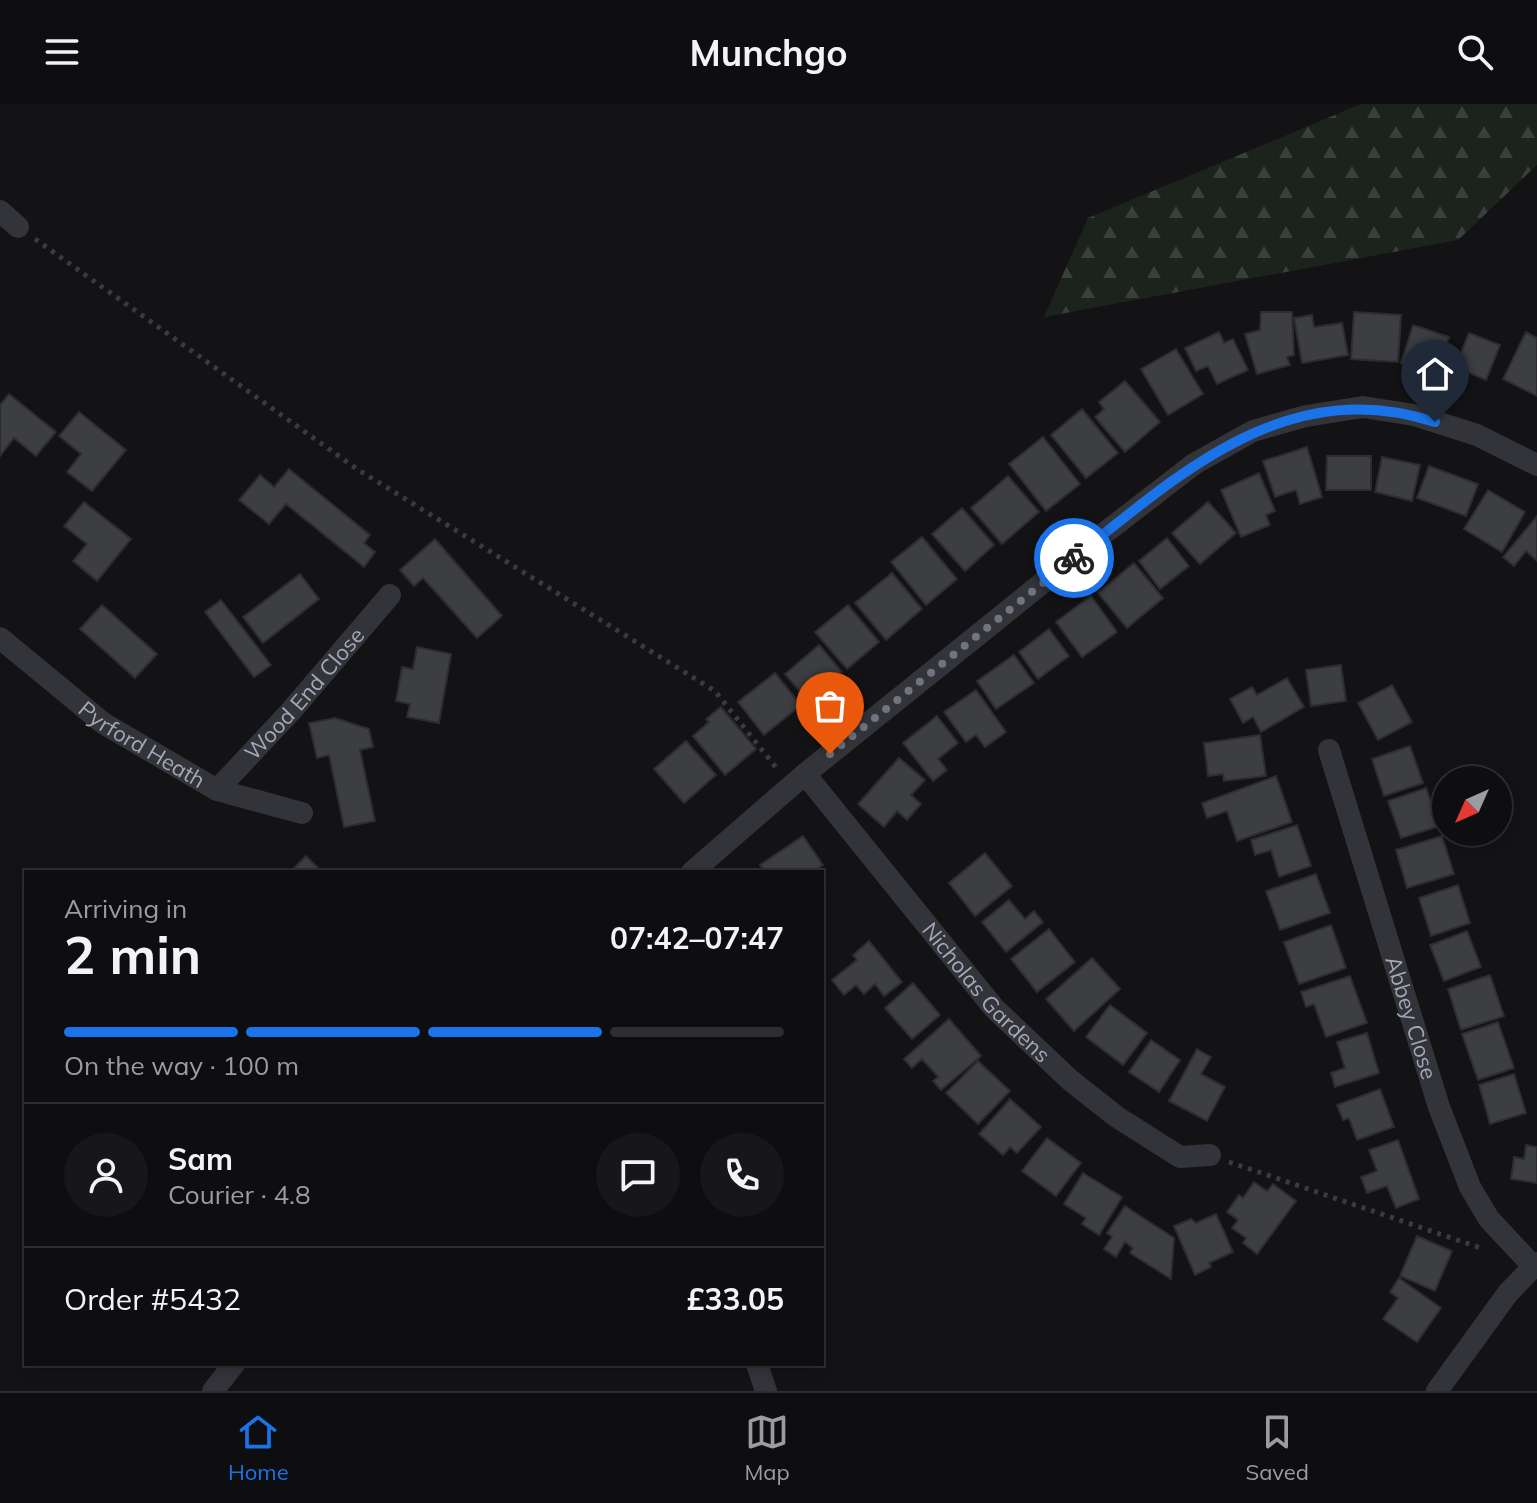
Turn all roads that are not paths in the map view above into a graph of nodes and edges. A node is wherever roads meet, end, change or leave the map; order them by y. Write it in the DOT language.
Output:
graph roads {
  1 [pos="0,211"];
  2 [pos="18,227"];
  3 [pos="1537,465"];
  4 [pos="390,595"];
  5 [pos="0,638"];
  6 [pos="1329,750"];
  7 [pos="798,780"];
  8 [pos="217,790"];
  9 [pos="302,813"];
  10 [pos="694,870"];
  11 [pos="1210,1155"];
  12 [pos="1535,1264"];
  13 [pos="232,1366"];
  14 [pos="758,1366"];
  15 [pos="213,1391"];
  16 [pos="766,1391"];
  17 [pos="1437,1391"];
  1 -- 2 [label="street"];
  3 -- 7 [label="street"];
  4 -- 8 [label="street, Wood End Close"];
  5 -- 8 [label="street, Pyrford Heath"];
  6 -- 12 [label="street, Abbey Close"];
  7 -- 10 [label="street"];
  7 -- 11 [label="street, Nicholas Gardens"];
  8 -- 9 [label="street, Pyrford Heath"];
  12 -- 17 [label="street"];
  13 -- 15 [label="street"];
  14 -- 16 [label="street"];
}
